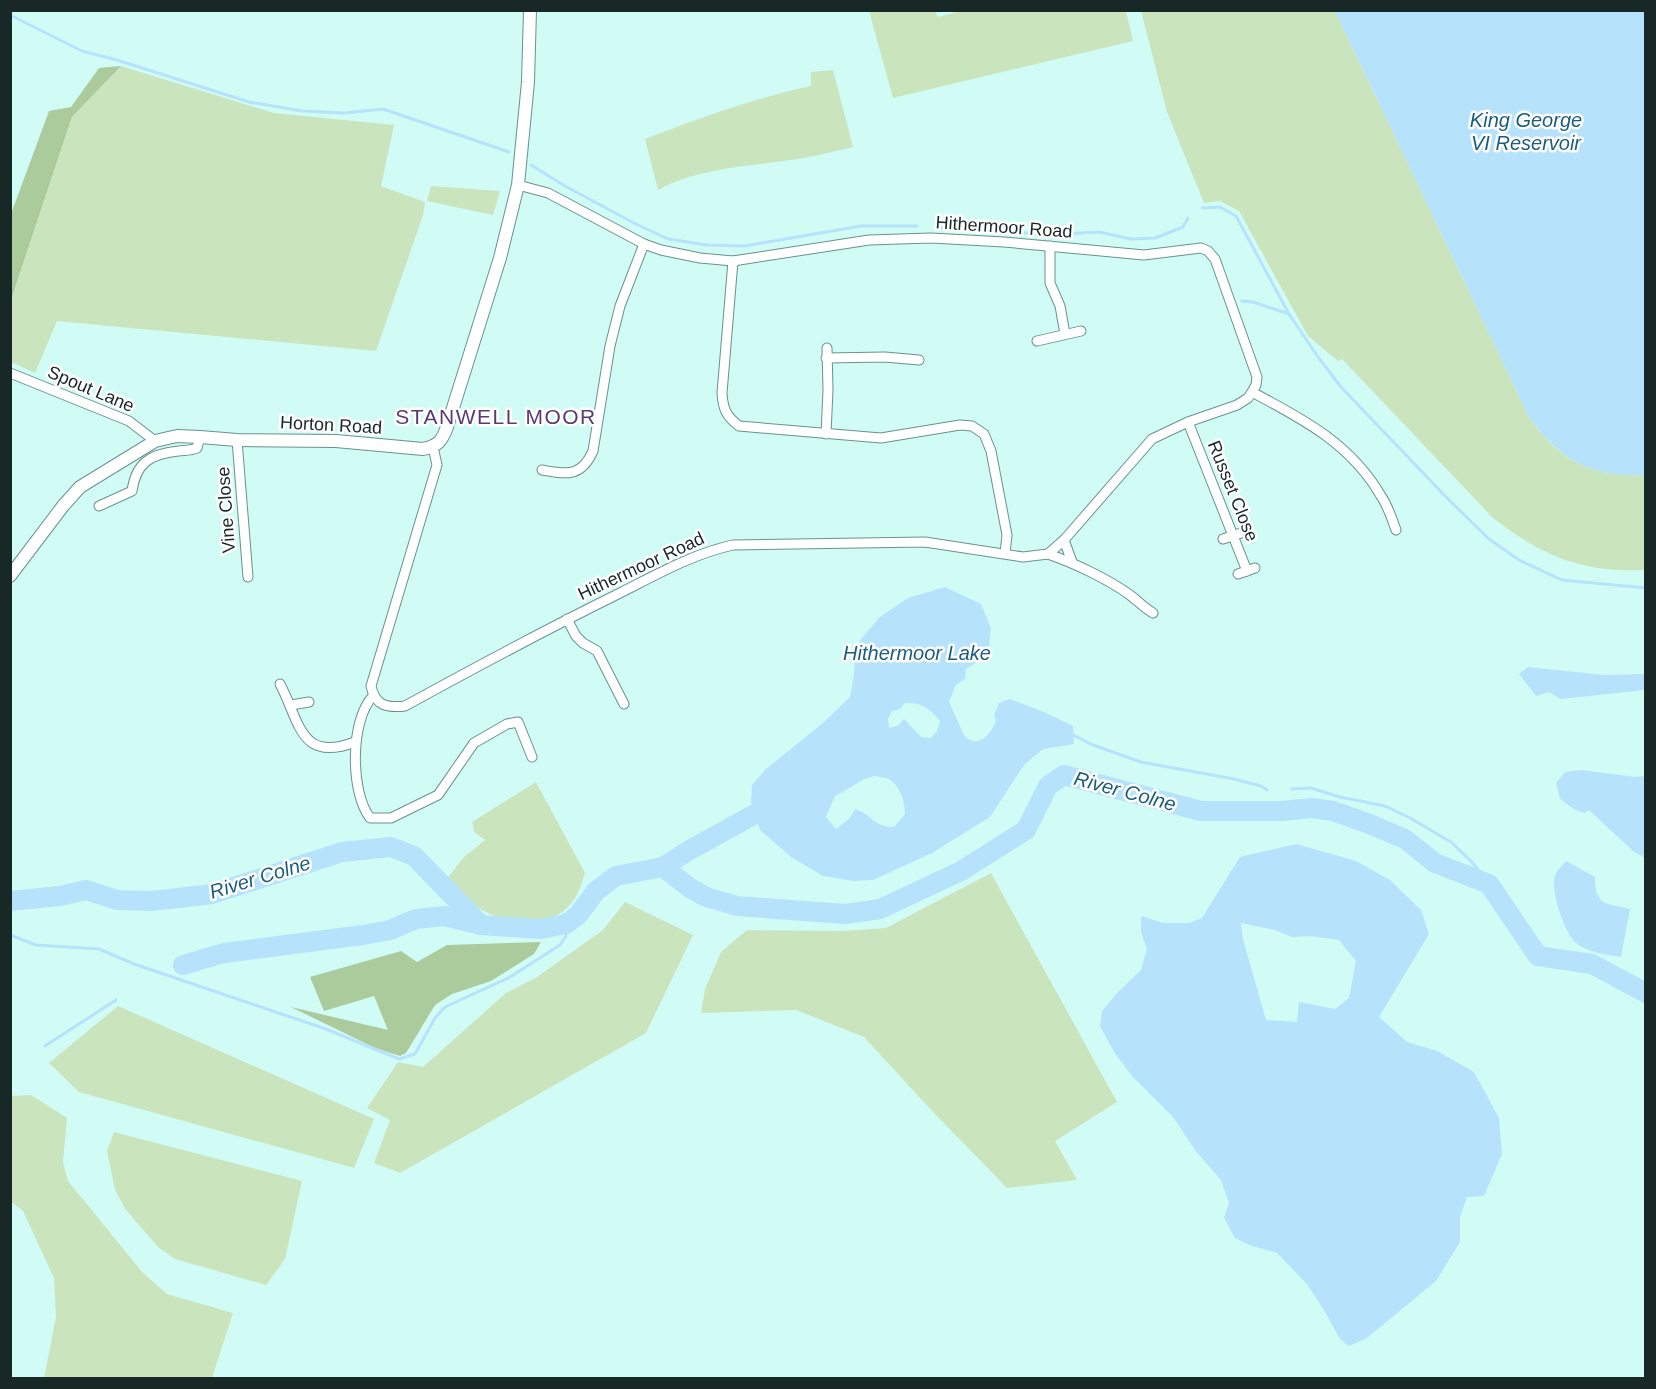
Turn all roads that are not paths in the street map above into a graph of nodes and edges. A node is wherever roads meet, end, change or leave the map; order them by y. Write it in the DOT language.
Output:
graph roads {
  1 [pos="530,10"];
  2 [pos="518,185"];
  3 [pos="644,243"];
  4 [pos="1050,246"];
  5 [pos="733,261"];
  6 [pos="1081,331"];
  7 [pos="1065,334"];
  8 [pos="1037,341"];
  9 [pos="903,357"];
  10 [pos="919,360"];
  11 [pos="901,369"];
  12 [pos="10,373"];
  13 [pos="1252,392"];
  14 [pos="1188,422"];
  15 [pos="826,434"];
  16 [pos="200,437"];
  17 [pos="237,440"];
  18 [pos="155,441"];
  19 [pos="434,447"];
  20 [pos="542,470"];
  21 [pos="99,506"];
  22 [pos="1396,530"];
  23 [pos="1064,540"];
  24 [pos="1005,553"];
  25 [pos="1048,554"];
  26 [pos="1072,562"];
  27 [pos="235,569"];
  28 [pos="1247,571"];
  29 [pos="10,576"];
  30 [pos="1153,613"];
  31 [pos="567,619"];
  32 [pos="280,684"];
  33 [pos="373,696"];
  34 [pos="309,702"];
  35 [pos="624,704"];
  36 [pos="291,705"];
  37 [pos="355,742"];
  38 [pos="532,757"];
  1 -- 2 [label="street"];
  2 -- 3 [label="street, Hithermoor Road"];
  2 -- 19 [label="street"];
  3 -- 5 [label="street, Hithermoor Road"];
  3 -- 20 [label="street"];
  4 -- 5 [label="street, Hithermoor Road"];
  4 -- 7 [label="street"];
  4 -- 13 [label="street, Hithermoor Road"];
  5 -- 15 [label="street"];
  6 -- 7 [label="street"];
  7 -- 8 [label="street"];
  9 -- 10 [label="street"];
  9 -- 11 [label="street"];
  9 -- 15 [label="street"];
  12 -- 18 [label="street, Spout Lane"];
  13 -- 14 [label="street"];
  13 -- 22 [label="street"];
  14 -- 23 [label="street"];
  14 -- 28 [label="street, Russet Close"];
  15 -- 24 [label="street"];
  16 -- 17 [label="street, Horton Road"];
  16 -- 18 [label="street, Horton Road"];
  16 -- 21 [label="street"];
  17 -- 19 [label="street, Horton Road"];
  17 -- 27 [label="street, Vine Close"];
  18 -- 29 [label="street, Horton Road"];
  19 -- 33 [label="street"];
  23 -- 25 [label="street"];
  23 -- 26 [label="street"];
  24 -- 25 [label="street, Hithermoor Road"];
  24 -- 31 [label="street, Hithermoor Road"];
  25 -- 26 [label="street"];
  26 -- 30 [label="street"];
  31 -- 33 [label="street, Hithermoor Road"];
  31 -- 35 [label="street"];
  32 -- 36 [label="street"];
  33 -- 37 [label="street"];
  34 -- 36 [label="street"];
  36 -- 37 [label="street"];
  37 -- 38 [label="street"];
}
